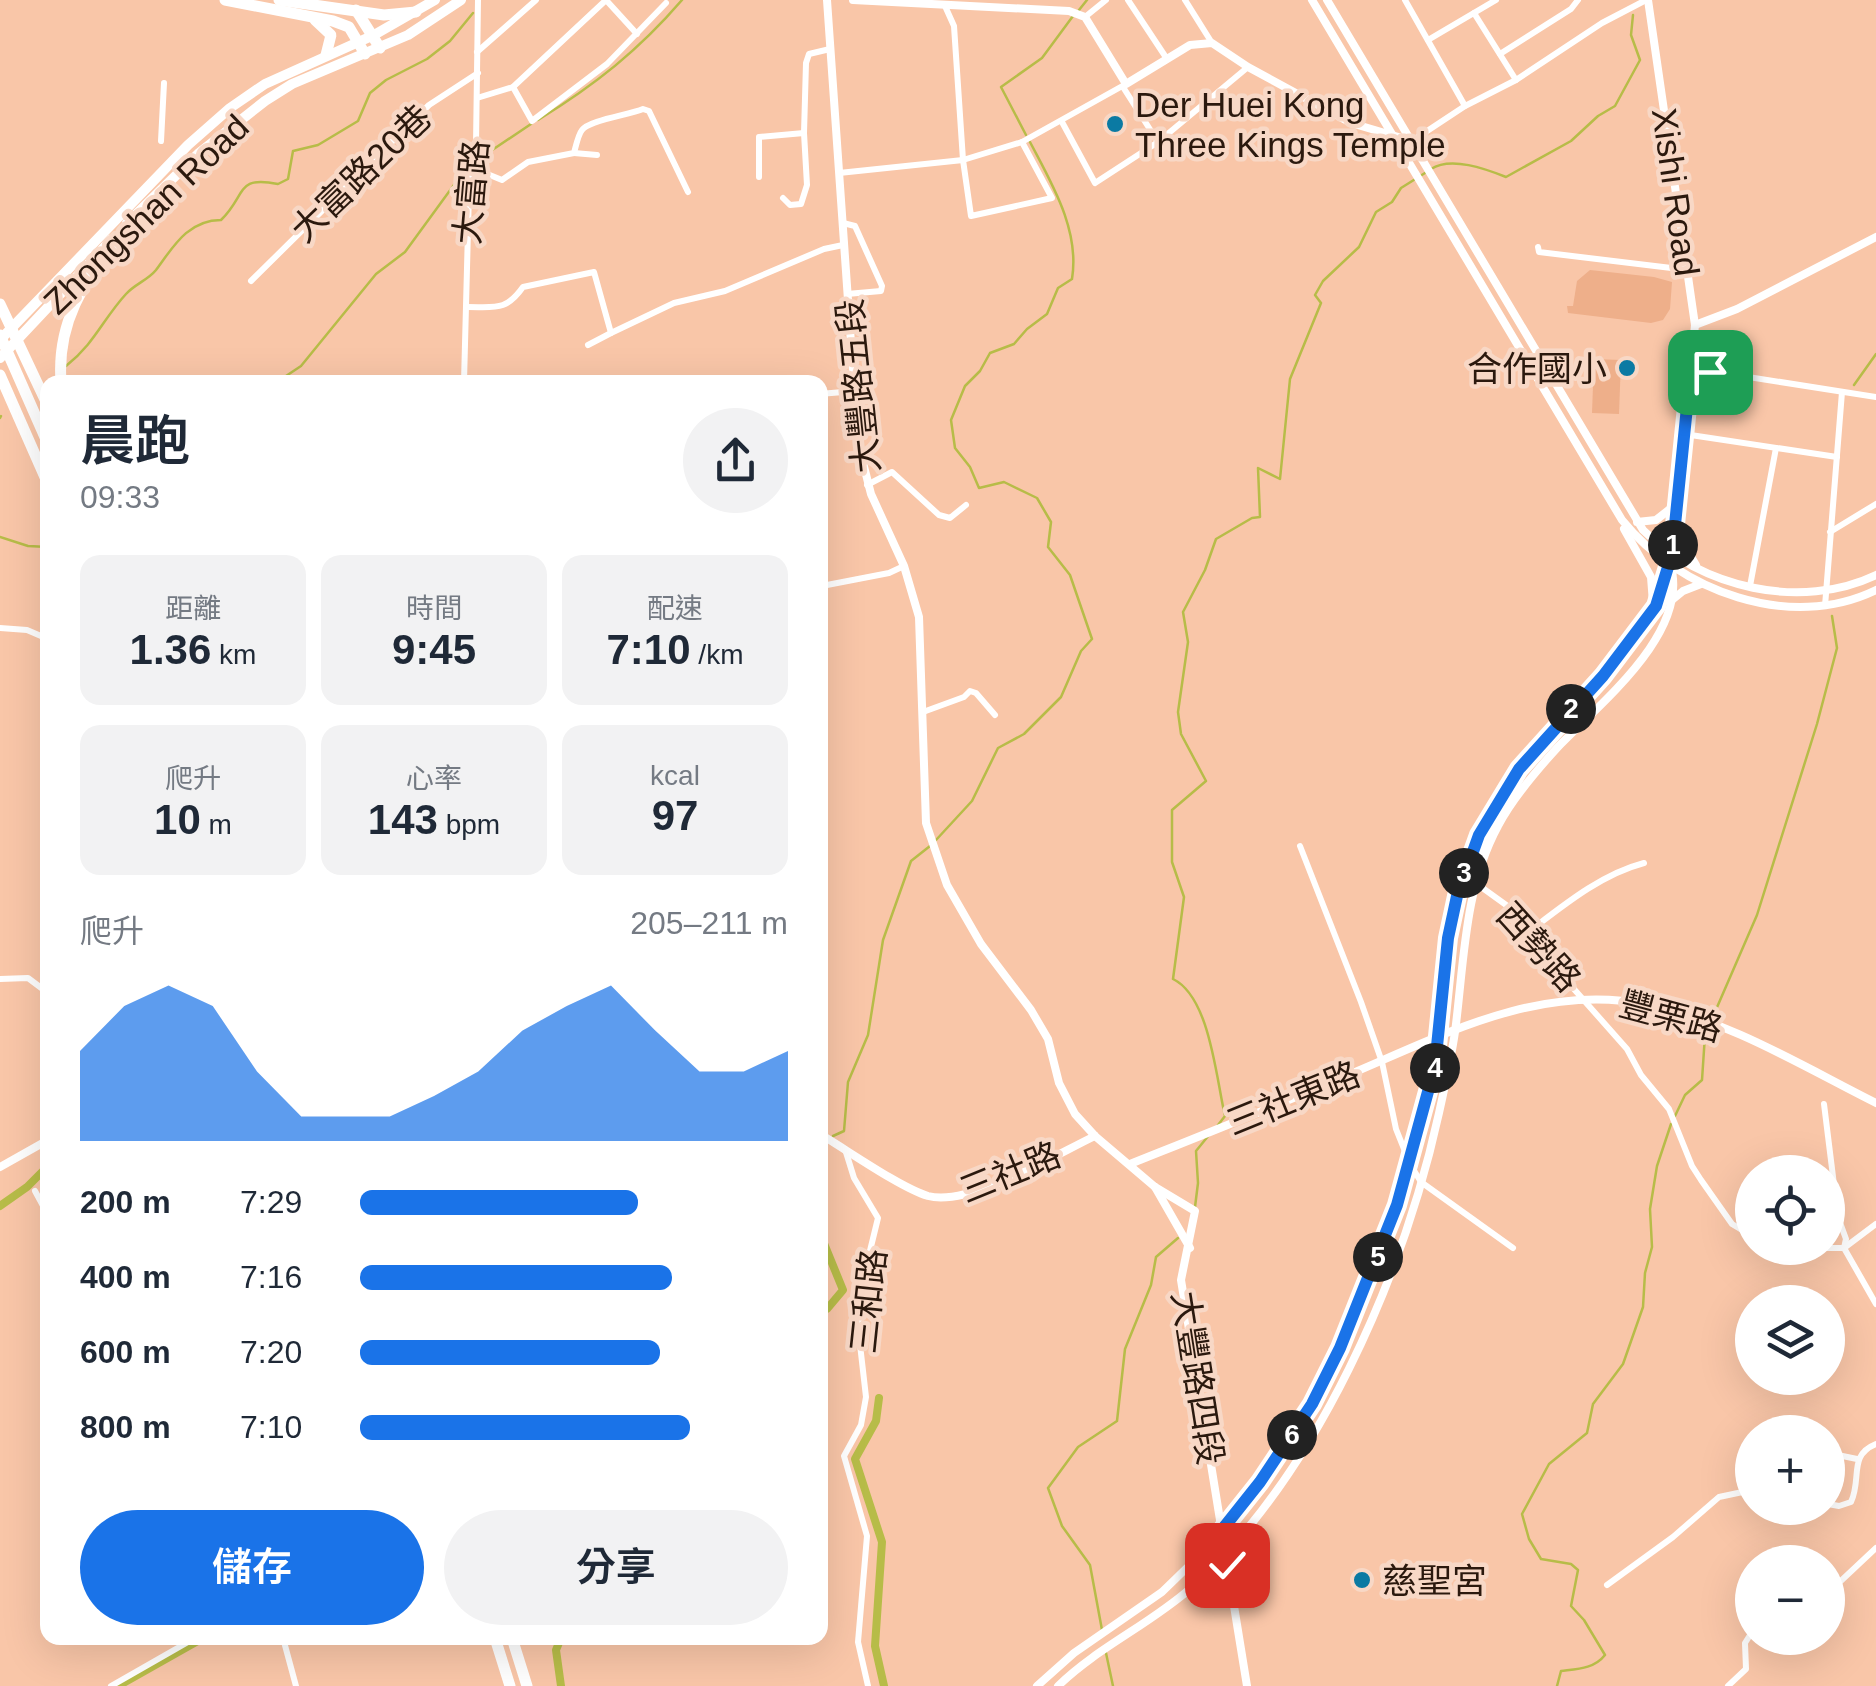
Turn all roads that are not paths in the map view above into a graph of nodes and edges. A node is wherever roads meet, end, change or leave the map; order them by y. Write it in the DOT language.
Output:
graph roads {
  1 [pos="225,0"];
  2 [pos="279,0"];
  3 [pos="435,0"];
  4 [pos="462,0"];
  5 [pos="478,0"];
  6 [pos="536,0"];
  7 [pos="606,0"];
  8 [pos="827,0"];
  9 [pos="853,0"];
  10 [pos="1056,0"];
  11 [pos="1106,0"];
  12 [pos="1128,0"];
  13 [pos="1185,0"];
  14 [pos="1312,0"];
  15 [pos="1326,0"];
  16 [pos="1405,0"];
  17 [pos="1496,0"];
  18 [pos="1578,0"];
  19 [pos="1647,0"];
  20 [pos="666,3"];
  21 [pos="1001,5"];
  22 [pos="945,6"];
  23 [pos="356,10"];
  24 [pos="416,12"];
  25 [pos="1053,12"];
  26 [pos="1474,13"];
  27 [pos="1086,17"];
  28 [pos="312,18"];
  29 [pos="637,34"];
  30 [pos="1428,40"];
  31 [pos="377,41"];
  32 [pos="1212,43"];
  33 [pos="363,48"];
  34 [pos="830,49"];
  35 [pos="477,52"];
  36 [pos="1500,54"];
  37 [pos="326,55"];
  38 [pos="1166,59"];
  39 [pos="1248,67"];
  40 [pos="478,74"];
  41 [pos="1516,80"];
  42 [pos="164,83"];
  43 [pos="513,86"];
  44 [pos="1124,86"];
  45 [pos="477,98"];
  46 [pos="1465,106"];
  47 [pos="1062,122"];
  48 [pos="804,133"];
  49 [pos="1393,136"];
  50 [pos="161,141"];
  51 [pos="1022,142"];
  52 [pos="1158,142"];
  53 [pos="1412,142"];
  54 [pos="574,153"];
  55 [pos="598,155"];
  56 [pos="964,160"];
  57 [pos="474,169"];
  58 [pos="838,173"];
  59 [pos="760,177"];
  60 [pos="688,192"];
  61 [pos="783,198"];
  62 [pos="132,218"];
  63 [pos="842,223"];
  64 [pos="1876,237"];
  65 [pos="843,245"];
  66 [pos="1538,247"];
  67 [pos="1688,270"];
  68 [pos="251,281"];
  69 [pos="847,294"];
  70 [pos="0,304"];
  71 [pos="468,306"];
  72 [pos="1695,325"];
  73 [pos="611,333"];
  74 [pos="0,337"];
  75 [pos="588,345"];
  76 [pos="0,358"];
  77 [pos="1691,368"];
  78 [pos="0,375"];
  79 [pos="61,375"];
  80 [pos="464,375"];
  81 [pos="40,389"];
  82 [pos="854,391"];
  83 [pos="1842,392"];
  84 [pos="828,393"];
  85 [pos="1876,397"];
  86 [pos="40,425"];
  87 [pos="1684,434"];
  88 [pos="1776,448"];
  89 [pos="1837,457"];
  90 [pos="40,466"];
  91 [pos="868,485"];
  92 [pos="1876,504"];
  93 [pos="966,505"];
  94 [pos="1675,505"];
  95 [pos="1622,520"];
  96 [pos="1637,522"];
  97 [pos="1674,529"];
  98 [pos="1829,533"];
  99 [pos="1671,559"];
  100 [pos="904,566"];
  101 [pos="1699,568"];
  102 [pos="1876,575"];
  103 [pos="1700,584"];
  104 [pos="828,585"];
  105 [pos="1750,586"];
  106 [pos="1876,590"];
  107 [pos="1826,591"];
  108 [pos="1672,600"];
  109 [pos="1824,606"];
  110 [pos="1652,614"];
  111 [pos="0,628"];
  112 [pos="40,636"];
  113 [pos="923,712"];
  114 [pos="995,714"];
  115 [pos="926,823"];
  116 [pos="1300,846"];
  117 [pos="1644,863"];
  118 [pos="1477,884"];
  119 [pos="1532,930"];
  120 [pos="0,979"];
  121 [pos="40,987"];
  122 [pos="1584,997"];
  123 [pos="1455,1031"];
  124 [pos="1440,1036"];
  125 [pos="1382,1062"];
  126 [pos="1876,1103"];
  127 [pos="1824,1104"];
  128 [pos="1095,1136"];
  129 [pos="828,1139"];
  130 [pos="40,1145"];
  131 [pos="845,1148"];
  132 [pos="1830,1155"];
  133 [pos="1130,1164"];
  134 [pos="1410,1164"];
  135 [pos="0,1168"];
  136 [pos="1419,1178"];
  137 [pos="1154,1187"];
  138 [pos="34,1190"];
  139 [pos="40,1201"];
  140 [pos="1876,1224"];
  141 [pos="1735,1226"];
  142 [pos="1845,1247"];
  143 [pos="1190,1248"];
  144 [pos="1512,1248"];
  145 [pos="1845,1250"];
  146 [pos="1876,1304"];
  147 [pos="1876,1444"];
  148 [pos="1845,1457"];
  149 [pos="1857,1459"];
  150 [pos="1735,1494"];
  151 [pos="1845,1504"];
  152 [pos="1221,1531"];
  153 [pos="1876,1548"];
  154 [pos="1225,1555"];
  155 [pos="1845,1574"];
  156 [pos="1607,1585"];
  157 [pos="183,1645"];
  158 [pos="286,1645"];
  159 [pos="497,1645"];
  160 [pos="514,1645"];
  161 [pos="1745,1655"];
  162 [pos="110,1686"];
  163 [pos="296,1686"];
  164 [pos="510,1686"];
  165 [pos="528,1686"];
  166 [pos="868,1686"];
  167 [pos="1037,1686"];
  168 [pos="1058,1686"];
  169 [pos="1248,1686"];
  170 [pos="1728,1686"];
  1 -- 28 [label="highway"];
  2 -- 23 [label="highway"];
  3 -- 24 [label="main road, Zhongshan Road"];
  4 -- 31 [label="main road, Zhongshan Road"];
  5 -- 35 [label="street, 大富路"];
  6 -- 35 [label="street"];
  7 -- 29 [label="street"];
  7 -- 43 [label="street"];
  8 -- 34 [label="street, 大豐路五段"];
  9 -- 22 [label="street"];
  10 -- 25 [label="street"];
  11 -- 27 [label="street"];
  12 -- 38 [label="street"];
  13 -- 32 [label="street"];
  14 -- 49 [label="street"];
  15 -- 53 [label="street"];
  16 -- 30 [label="street"];
  17 -- 26 [label="street"];
  18 -- 36 [label="street"];
  19 -- 41 [label="street"];
  19 -- 67 [label="street, Xishi Road"];
  20 -- 29 [label="street"];
  21 -- 22 [label="street"];
  21 -- 25 [label="street"];
  22 -- 56 [label="street"];
  23 -- 24 [label="highway"];
  23 -- 31 [label="highway"];
  24 -- 31 [label="main road, Zhongshan Road"];
  25 -- 27 [label="street"];
  26 -- 30 [label="street"];
  26 -- 36 [label="street"];
  27 -- 44 [label="street"];
  28 -- 33 [label="highway"];
  28 -- 37 [label="highway"];
  29 -- 43 [label="street"];
  30 -- 46 [label="street"];
  31 -- 33 [label="main road, Zhongshan Road"];
  32 -- 38 [label="street"];
  32 -- 39 [label="street"];
  33 -- 37 [label="main road, Zhongshan Road"];
  33 -- 62 [label="main road, Zhongshan Road"];
  34 -- 48 [label="street"];
  34 -- 58 [label="street, 大豐路五段"];
  35 -- 40 [label="street, 大富路"];
  36 -- 41 [label="street"];
  37 -- 74 [label="main road, Zhongshan Road"];
  38 -- 44 [label="street"];
  39 -- 49 [label="street"];
  39 -- 52 [label="street"];
  40 -- 45 [label="street, 大富路"];
  40 -- 68 [label="street, 大富路20巷"];
  41 -- 46 [label="street"];
  42 -- 50 [label="street"];
  43 -- 45 [label="street"];
  44 -- 47 [label="street"];
  44 -- 52 [label="street"];
  45 -- 57 [label="street, 大富路"];
  46 -- 53 [label="street"];
  47 -- 51 [label="street"];
  47 -- 52 [label="street"];
  48 -- 59 [label="street"];
  48 -- 61 [label="street"];
  49 -- 53 [label="street"];
  49 -- 95 [label="street"];
  51 -- 56 [label="street"];
  51 -- 56 [label="street"];
  53 -- 96 [label="street"];
  54 -- 55 [label="street"];
  54 -- 57 [label="street"];
  54 -- 60 [label="street"];
  56 -- 58 [label="street"];
  57 -- 71 [label="street, 大富路"];
  58 -- 63 [label="street, 大豐路五段"];
  62 -- 76 [label="main road, Zhongshan Road"];
  62 -- 79 [label="highway"];
  63 -- 65 [label="street, 大豐路五段"];
  63 -- 69 [label="street"];
  64 -- 72 [label="street"];
  65 -- 69 [label="street, 大豐路五段"];
  65 -- 73 [label="street"];
  66 -- 67 [label="street"];
  67 -- 72 [label="street, Xishi Road"];
  69 -- 82 [label="street, 大豐路五段"];
  70 -- 81 [label="highway"];
  71 -- 73 [label="street"];
  71 -- 80 [label="street, 大富路"];
  72 -- 77 [label="street, Xishi Road"];
  73 -- 75 [label="street"];
  74 -- 86 [label="highway"];
  77 -- 83 [label="street"];
  77 -- 87 [label="street, Xishi Road"];
  78 -- 90 [label="highway"];
  82 -- 84 [label="street"];
  82 -- 91 [label="street, 大豐路五段"];
  83 -- 85 [label="street"];
  83 -- 89 [label="street"];
  87 -- 88 [label="street"];
  87 -- 94 [label="street, Xishi Road"];
  88 -- 89 [label="street"];
  88 -- 105 [label="street"];
  89 -- 98 [label="street"];
  91 -- 93 [label="street"];
  91 -- 100 [label="street, 大豐路五段"];
  92 -- 98 [label="street"];
  94 -- 96 [label="street"];
  94 -- 97 [label="street, Xishi Road"];
  95 -- 99 [label="street"];
  95 -- 110 [label="street"];
  96 -- 99 [label="street"];
  97 -- 99 [label="street, Xishi Road"];
  97 -- 101 [label="street"];
  98 -- 107 [label="street"];
  99 -- 101 [label="street"];
  99 -- 103 [label="street"];
  99 -- 108 [label="street, Xishi Road"];
  99 -- 110 [label="street, Xishi Road"];
  100 -- 104 [label="street"];
  100 -- 113 [label="street, 大豐路五段"];
  101 -- 105 [label="street"];
  102 -- 107 [label="street"];
  103 -- 108 [label="street"];
  103 -- 109 [label="street"];
  105 -- 107 [label="street"];
  106 -- 109 [label="street"];
  107 -- 109 [label="street"];
  108 -- 118 [label="street, Xishi Road"];
  110 -- 124 [label="street, Xishi Road"];
  111 -- 112 [label="street"];
  113 -- 114 [label="street"];
  113 -- 115 [label="street, 大豐路五段"];
  115 -- 128 [label="street, 大豐路四段"];
  116 -- 125 [label="street"];
  117 -- 119 [label="street"];
  118 -- 119 [label="street, 西勢路"];
  118 -- 123 [label="street, Xishi Road"];
  119 -- 122 [label="street, 西勢路"];
  120 -- 121 [label="street"];
  122 -- 123 [label="street, 豐栗路"];
  122 -- 126 [label="street, 豐栗路"];
  122 -- 141 [label="street, 西勢路"];
  123 -- 124 [label="street, 三社東路"];
  123 -- 136 [label="street, Xishi Road"];
  124 -- 125 [label="street, 三社東路"];
  124 -- 134 [label="street, Xishi Road"];
  125 -- 133 [label="street, 三社東路"];
  125 -- 134 [label="street"];
  127 -- 132 [label="street"];
  128 -- 131 [label="street, 三社路"];
  128 -- 133 [label="street, 大豐路四段"];
  129 -- 131 [label="street, 三社路"];
  130 -- 135 [label="street"];
  131 -- 166 [label="street, 三和路"];
  133 -- 137 [label="street, 大豐路四段"];
  134 -- 136 [label="street"];
  134 -- 152 [label="street, Xishi Road"];
  136 -- 144 [label="street"];
  136 -- 154 [label="street, Xishi Road"];
  137 -- 143 [label="street, 大豐路四段"];
  137 -- 143 [label="street, 大豐路四段"];
  138 -- 139 [label="street"];
  140 -- 142 [label="street"];
  143 -- 152 [label="street, 大豐路四段"];
  145 -- 146 [label="street"];
  147 -- 149 [label="street"];
  148 -- 149 [label="street"];
  149 -- 151 [label="street"];
  150 -- 156 [label="street"];
  152 -- 154 [label="street, 大豐路四段"];
  152 -- 167 [label="street, Xishi Road"];
  153 -- 155 [label="street"];
  154 -- 168 [label="street, Xishi Road"];
  154 -- 169 [label="street, 大豐路四段"];
  157 -- 162 [label="street"];
  158 -- 163 [label="street"];
  159 -- 164 [label="highway"];
  160 -- 165 [label="highway"];
  161 -- 170 [label="street"];
}
